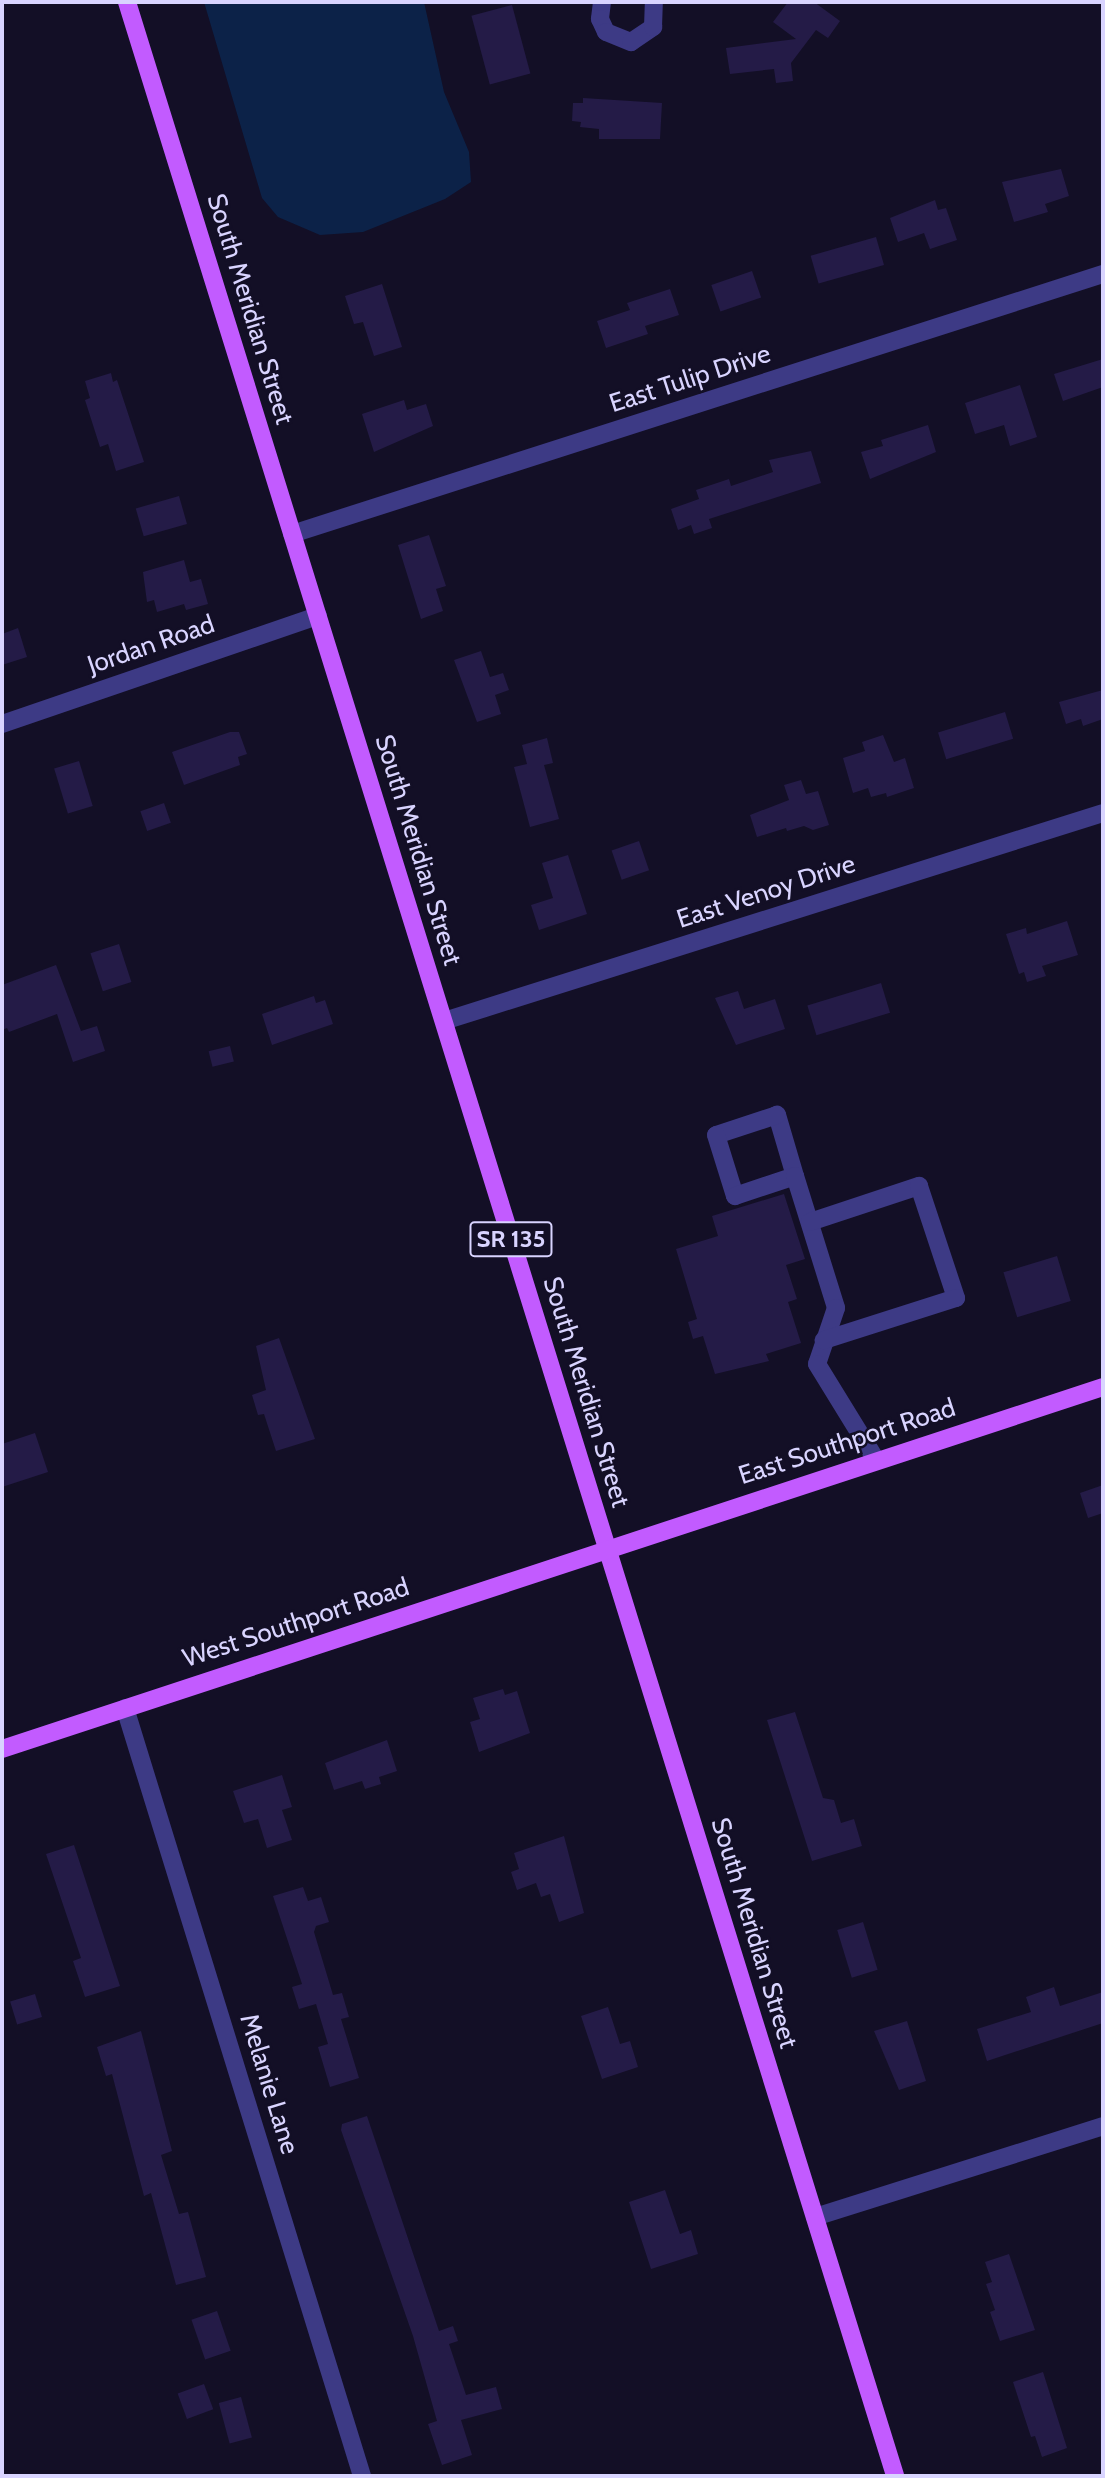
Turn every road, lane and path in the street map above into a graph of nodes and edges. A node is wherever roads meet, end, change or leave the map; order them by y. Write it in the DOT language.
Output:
graph roads {
  1 [pos="127,2"];
  2 [pos="603,2"];
  3 [pos="661,3"];
  4 [pos="1103,274"];
  5 [pos="292,534"];
  6 [pos="318,616"];
  7 [pos="2,724"];
  8 [pos="1103,813"];
  9 [pos="444,1021"];
  10 [pos="795,1176"];
  11 [pos="810,1222"];
  12 [pos="824,1340"];
  13 [pos="1103,1387"];
  14 [pos="876,1460"];
  15 [pos="607,1547"];
  16 [pos="125,1708"];
  17 [pos="2,1749"];
  18 [pos="1103,2126"];
  19 [pos="815,2217"];
  20 [pos="362,2476"];
  21 [pos="895,2476"];
  1 -- 5 [label="main road, South Meridian Street / SR 135"];
  2 -- 3 [label="street"];
  4 -- 5 [label="street, East Tulip Drive"];
  5 -- 6 [label="main road, South Meridian Street / SR 135"];
  6 -- 7 [label="street, Jordan Road"];
  6 -- 9 [label="main road, South Meridian Street / SR 135"];
  8 -- 9 [label="street, East Venoy Drive"];
  9 -- 15 [label="main road, South Meridian Street / SR 135"];
  10 -- 10 [label="street"];
  10 -- 11 [label="street"];
  11 -- 12 [label="street"];
  11 -- 12 [label="street"];
  12 -- 14 [label="street"];
  13 -- 14 [label="main road, East Southport Road"];
  14 -- 15 [label="main road, East Southport Road"];
  15 -- 16 [label="main road, West Southport Road"];
  15 -- 19 [label="main road, South Meridian Street / SR 135"];
  16 -- 17 [label="main road, West Southport Road"];
  16 -- 20 [label="street, Melanie Lane"];
  18 -- 19 [label="street"];
  19 -- 21 [label="main road, South Meridian Street / SR 135"];
}
